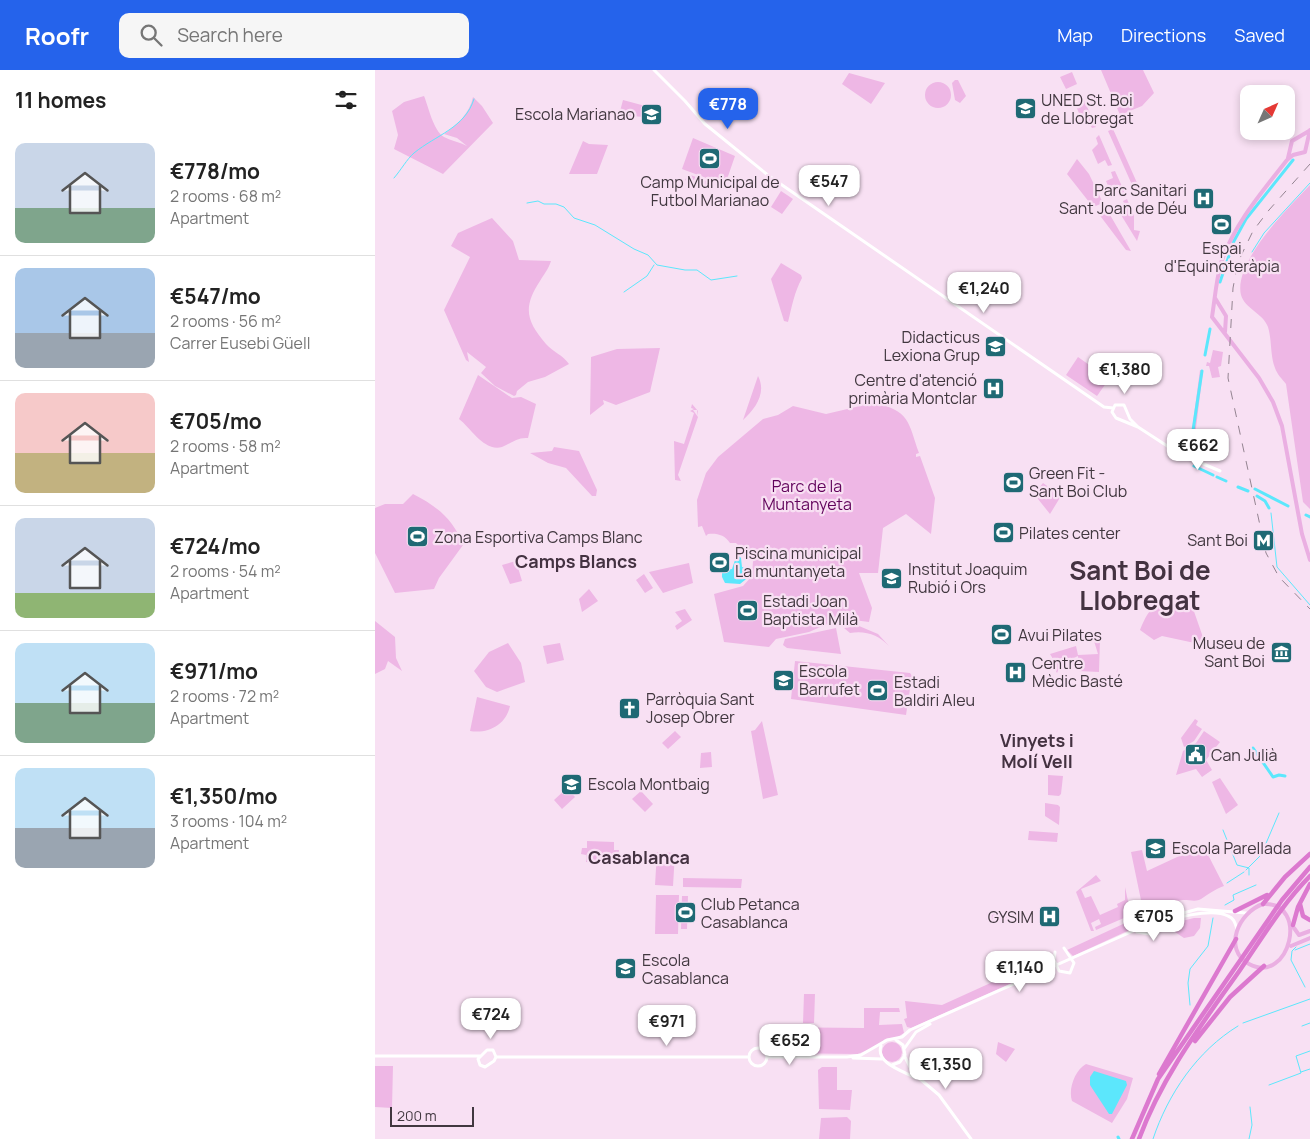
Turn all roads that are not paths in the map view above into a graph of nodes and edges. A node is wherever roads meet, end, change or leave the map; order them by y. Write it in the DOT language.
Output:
graph roads {
  1 [pos="653,70"];
  2 [pos="1310,130"];
  3 [pos="1300,138"];
  4 [pos="1306,143"];
  5 [pos="1290,148"];
  6 [pos="1296,154"];
  7 [pos="1287,160"];
  8 [pos="1214,296"];
  9 [pos="1223,311"];
  10 [pos="1213,315"];
  11 [pos="1225,321"];
  12 [pos="1217,324"];
  13 [pos="1226,334"];
  14 [pos="1113,408"];
  15 [pos="1127,412"];
  16 [pos="1121,419"];
  17 [pos="1138,427"];
  18 [pos="1219,471"];
  19 [pos="1310,560"];
  20 [pos="1310,854"];
  21 [pos="1310,867"];
  22 [pos="1310,876"];
  23 [pos="1310,884"];
  24 [pos="1273,892"];
  25 [pos="1300,903"];
  26 [pos="1263,904"];
  27 [pos="1235,911"];
  28 [pos="1246,913"];
  29 [pos="1310,920"];
  30 [pos="1293,926"];
  31 [pos="1237,929"];
  32 [pos="1310,931"];
  33 [pos="1134,932"];
  34 [pos="1310,938"];
  35 [pos="1236,939"];
  36 [pos="1291,946"];
  37 [pos="1064,948"];
  38 [pos="1055,952"];
  39 [pos="1249,952"];
  40 [pos="1072,960"];
  41 [pos="1240,965"];
  42 [pos="1057,966"];
  43 [pos="1264,966"];
  44 [pos="934,1021"];
  45 [pos="894,1040"];
  46 [pos="881,1045"];
  47 [pos="905,1049"];
  48 [pos="1182,1055"];
  49 [pos="375,1056"];
  50 [pos="480,1056"];
  51 [pos="496,1056"];
  52 [pos="905,1056"];
  53 [pos="749,1057"];
  54 [pos="768,1057"];
  55 [pos="847,1057"];
  56 [pos="882,1059"];
  57 [pos="891,1065"];
  58 [pos="919,1079"];
  59 [pos="1158,1079"];
  60 [pos="971,1139"];
  61 [pos="1132,1139"];
  62 [pos="1139,1139"];
  1 -- 14 [label="street"];
  2 -- 3 [label="main road"];
  2 -- 4 [label="main road"];
  3 -- 4 [label="main road"];
  3 -- 5 [label="main road"];
  4 -- 6 [label="main road"];
  5 -- 6 [label="main road"];
  5 -- 7 [label="main road"];
  6 -- 7 [label="main road"];
  7 -- 8 [label="main road"];
  8 -- 9 [label="main road"];
  8 -- 10 [label="main road"];
  9 -- 10 [label="main road"];
  9 -- 11 [label="main road"];
  10 -- 12 [label="main road"];
  11 -- 12 [label="main road"];
  11 -- 13 [label="main road"];
  12 -- 13 [label="main road"];
  13 -- 19 [label="main road"];
  14 -- 15 [label="street"];
  14 -- 16 [label="street"];
  15 -- 16 [label="street"];
  15 -- 17 [label="street"];
  16 -- 17 [label="street"];
  17 -- 18 [label="street"];
  20 -- 24 [label="highway"];
  21 -- 39 [label="highway"];
  22 -- 39 [label="highway"];
  23 -- 25 [label="highway"];
  24 -- 26 [label="highway"];
  24 -- 27 [label="highway"];
  25 -- 29 [label="highway"];
  25 -- 30 [label="highway"];
  26 -- 28 [label="main road"];
  26 -- 30 [label="main road"];
  27 -- 28 [label="street"];
  27 -- 33 [label="street"];
  28 -- 31 [label="main road"];
  30 -- 32 [label="main road"];
  30 -- 36 [label="main road"];
  31 -- 33 [label="street"];
  31 -- 35 [label="main road"];
  33 -- 40 [label="street"];
  34 -- 36 [label="main road"];
  35 -- 43 [label="main road"];
  35 -- 59 [label="highway"];
  36 -- 43 [label="main road"];
  37 -- 40 [label="street"];
  38 -- 42 [label="street"];
  39 -- 41 [label="highway"];
  40 -- 42 [label="street"];
  40 -- 42 [label="street"];
  41 -- 48 [label="highway"];
  41 -- 59 [label="highway"];
  42 -- 44 [label="street"];
  43 -- 48 [label="highway"];
  44 -- 45 [label="street"];
  44 -- 47 [label="street"];
  45 -- 46 [label="street"];
  45 -- 47 [label="street"];
  46 -- 55 [label="street"];
  46 -- 56 [label="street"];
  47 -- 52 [label="street"];
  48 -- 62 [label="highway"];
  49 -- 50 [label="street"];
  50 -- 51 [label="street"];
  50 -- 51 [label="street"];
  51 -- 53 [label="street"];
  52 -- 57 [label="street"];
  52 -- 58 [label="street"];
  53 -- 54 [label="street"];
  53 -- 54 [label="street"];
  54 -- 55 [label="street"];
  55 -- 56 [label="street"];
  56 -- 57 [label="street"];
  57 -- 58 [label="street"];
  58 -- 60 [label="street"];
  59 -- 61 [label="highway"];
}
